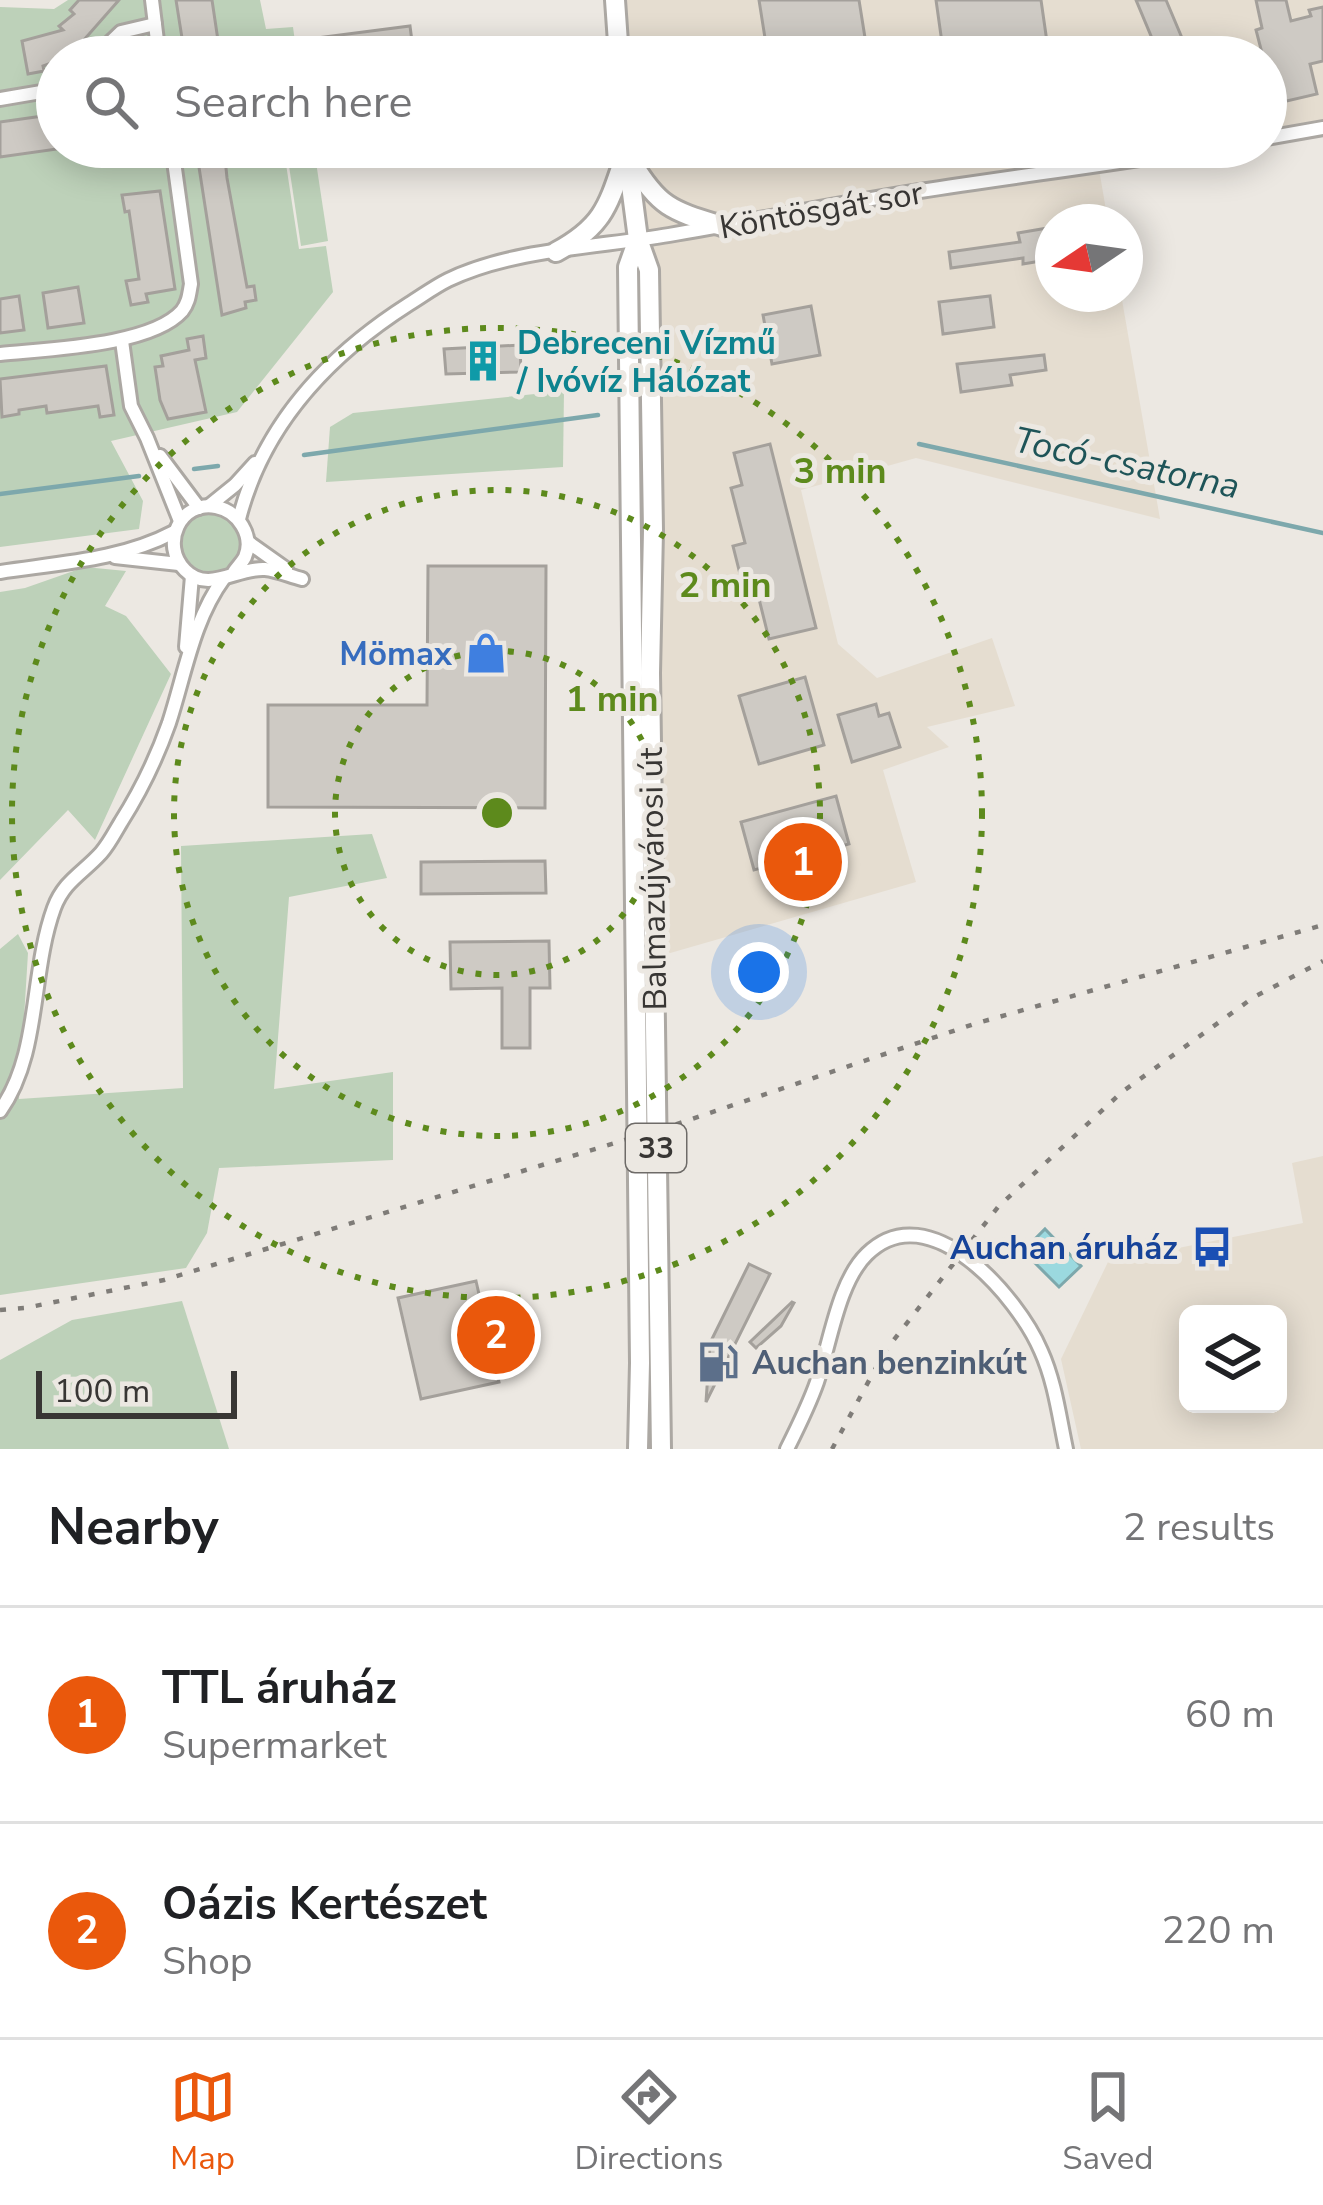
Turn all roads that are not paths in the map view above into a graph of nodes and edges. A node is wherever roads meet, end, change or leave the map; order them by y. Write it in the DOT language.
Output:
graph roads {
  1 [pos="152,0"];
  2 [pos="615,0"];
  3 [pos="155,24"];
  4 [pos="117,36"];
  5 [pos="156,36"];
  6 [pos="618,36"];
  7 [pos="36,93"];
  8 [pos="0,99"];
  9 [pos="1323,128"];
  10 [pos="1287,134"];
  11 [pos="175,168"];
  12 [pos="619,168"];
  13 [pos="629,168"];
  14 [pos="636,168"];
  15 [pos="1075,168"];
  16 [pos="722,226"];
  17 [pos="638,239"];
  18 [pos="556,252"];
  19 [pos="122,341"];
  20 [pos="0,355"];
  21 [pos="147,438"];
  22 [pos="263,453"];
  23 [pos="204,507"];
  24 [pos="239,519"];
  25 [pos="177,526"];
  26 [pos="248,542"];
  27 [pos="107,556"];
  28 [pos="179,563"];
  29 [pos="0,572"];
  30 [pos="229,575"];
  31 [pos="192,576"];
  32 [pos="184,666"];
  33 [pos="0,1112"];
  34 [pos="638,1449"];
  35 [pos="662,1449"];
  36 [pos="787,1449"];
  37 [pos="1066,1449"];
  1 -- 3 [label="street"];
  2 -- 6 [label="main road"];
  3 -- 4 [label="street"];
  3 -- 5 [label="street"];
  7 -- 8 [label="street"];
  9 -- 10 [label="street"];
  11 -- 19 [label="street"];
  12 -- 18 [label="main road"];
  13 -- 17 [label="main road, Balmazújvárosi út / 33"];
  14 -- 16 [label="main road"];
  15 -- 16 [label="street, Köntösgát sor"];
  16 -- 17 [label="street, Köntösgát sor"];
  17 -- 18 [label="street, Köntösgát sor"];
  17 -- 34 [label="main road, Balmazújvárosi út / 33"];
  17 -- 35 [label="main road, Balmazújvárosi út / 33"];
  18 -- 22 [label="street, Köntösgát sor"];
  19 -- 20 [label="street"];
  19 -- 21 [label="street"];
  21 -- 23 [label="street"];
  21 -- 25 [label="street"];
  22 -- 23 [label="street"];
  22 -- 24 [label="street"];
  23 -- 24 [label="street"];
  23 -- 25 [label="street"];
  24 -- 26 [label="street"];
  25 -- 27 [label="street"];
  25 -- 28 [label="street"];
  26 -- 30 [label="street"];
  26 -- 30 [label="street"];
  27 -- 28 [label="street"];
  27 -- 29 [label="street"];
  28 -- 31 [label="street"];
  30 -- 31 [label="street"];
  30 -- 32 [label="street"];
  31 -- 32 [label="street"];
  32 -- 33 [label="street"];
  36 -- 37 [label="street"];
}
